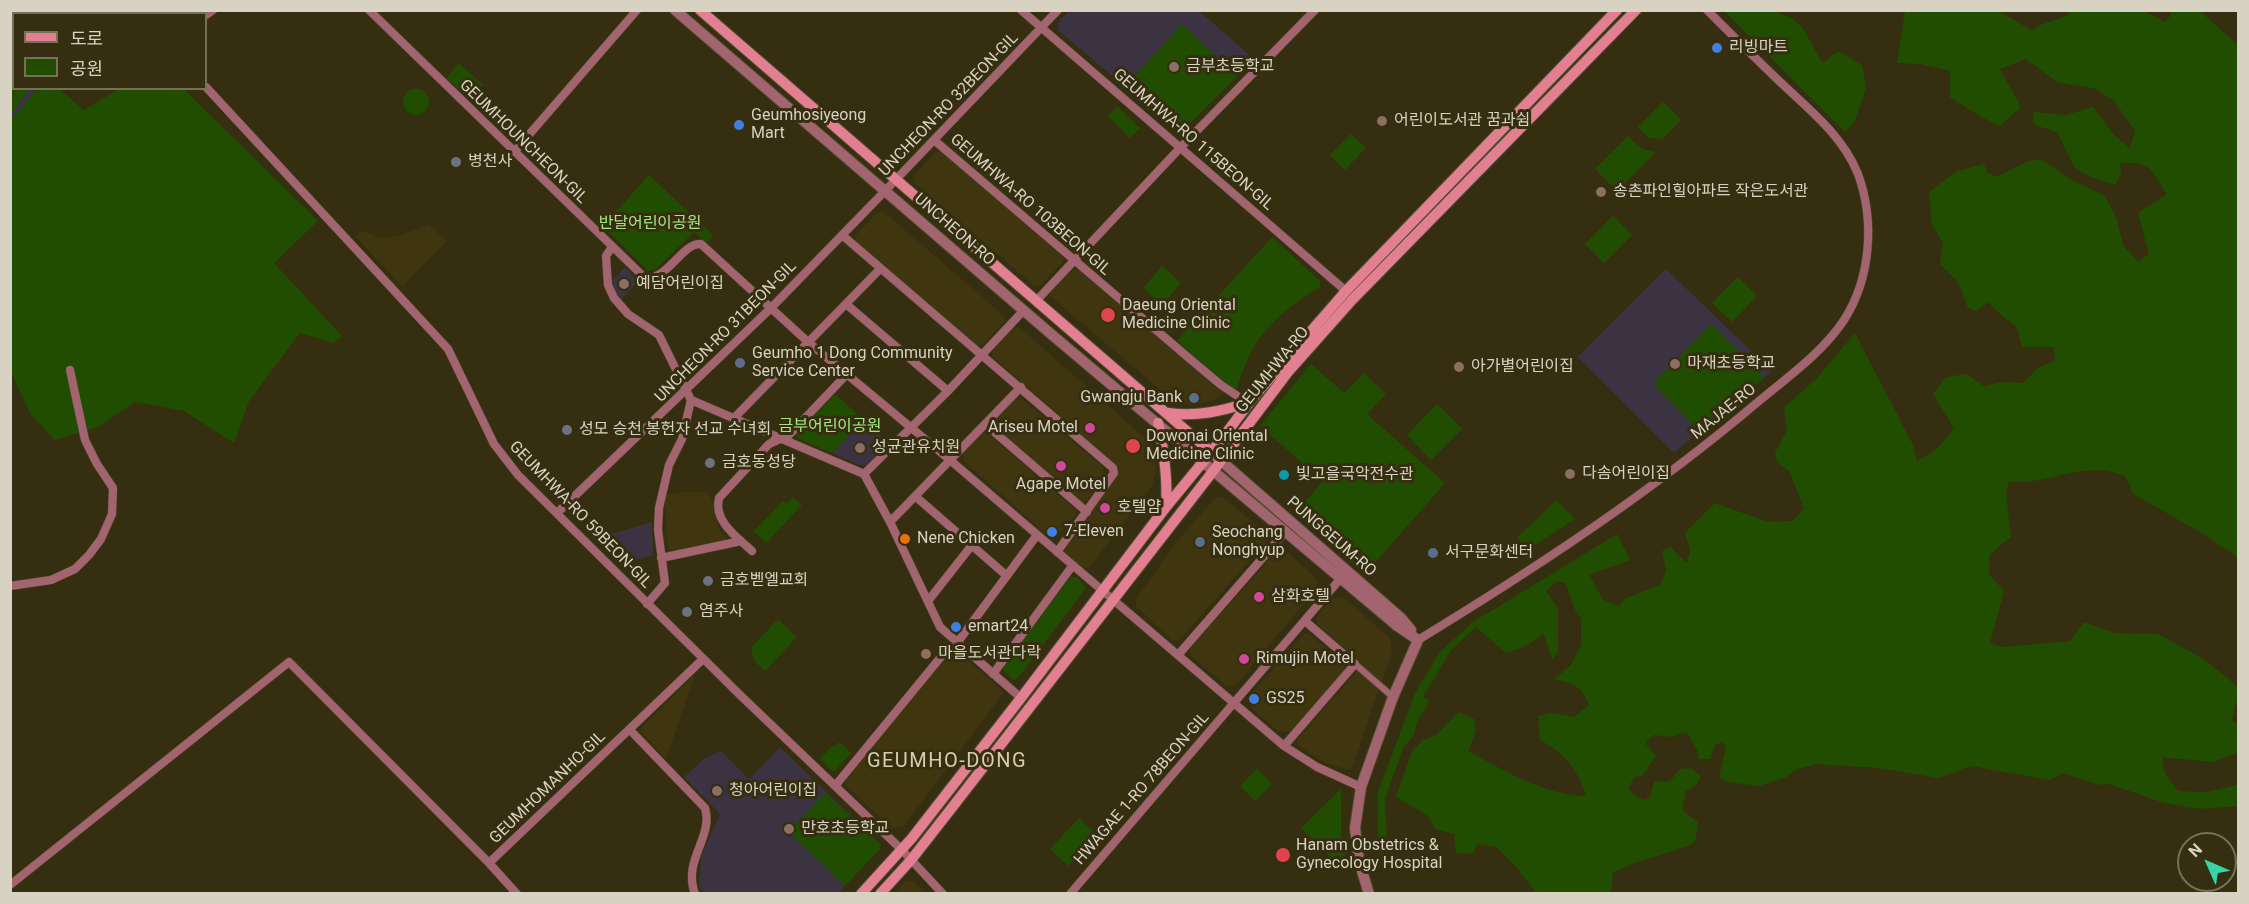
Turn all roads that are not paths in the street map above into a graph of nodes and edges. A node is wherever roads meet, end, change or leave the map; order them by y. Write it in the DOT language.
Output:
graph roads {
  1 [pos="369,10"];
  2 [pos="638,10"];
  3 [pos="675,10"];
  4 [pos="700,10"];
  5 [pos="1021,10"];
  6 [pos="1058,10"];
  7 [pos="1315,10"];
  8 [pos="1617,10"];
  9 [pos="1636,10"];
  10 [pos="1707,10"];
  11 [pos="1041,28"];
  12 [pos="207,88"];
  13 [pos="934,140"];
  14 [pos="1180,148"];
  15 [pos="514,152"];
  16 [pos="896,180"];
  17 [pos="885,191"];
  18 [pos="842,235"];
  19 [pos="612,247"];
  20 [pos="1075,260"];
  21 [pos="880,269"];
  22 [pos="1346,291"];
  23 [pos="1037,300"];
  24 [pos="846,304"];
  25 [pos="771,308"];
  26 [pos="1024,310"];
  27 [pos="808,342"];
  28 [pos="982,354"];
  29 [pos="70,370"];
  30 [pos="847,374"];
  31 [pos="1021,387"];
  32 [pos="686,390"];
  33 [pos="948,391"];
  34 [pos="691,400"];
  35 [pos="1248,403"];
  36 [pos="1169,413"];
  37 [pos="735,417"];
  38 [pos="1158,423"];
  39 [pos="985,424"];
  40 [pos="911,428"];
  41 [pos="781,437"];
  42 [pos="1211,452"];
  43 [pos="950,460"];
  44 [pos="1221,460"];
  45 [pos="1203,462"];
  46 [pos="1214,471"];
  47 [pos="864,474"];
  48 [pos="915,496"];
  49 [pos="1166,507"];
  50 [pos="1087,512"];
  51 [pos="557,513"];
  52 [pos="890,522"];
  53 [pos="1286,531"];
  54 [pos="1037,535"];
  55 [pos="741,541"];
  56 [pos="972,545"];
  57 [pos="752,551"];
  58 [pos="1057,552"];
  59 [pos="661,558"];
  60 [pos="1074,565"];
  61 [pos="1007,576"];
  62 [pos="1341,578"];
  63 [pos="10,586"];
  64 [pos="1102,590"];
  65 [pos="1114,599"];
  66 [pos="928,601"];
  67 [pos="647,604"];
  68 [pos="1305,621"];
  69 [pos="1418,640"];
  70 [pos="957,643"];
  71 [pos="1178,655"];
  72 [pos="703,659"];
  73 [pos="1355,663"];
  74 [pos="993,674"];
  75 [pos="1393,697"];
  76 [pos="1021,698"];
  77 [pos="1234,703"];
  78 [pos="630,730"];
  79 [pos="1284,746"];
  80 [pos="835,786"];
  81 [pos="1361,787"];
  82 [pos="902,850"];
  83 [pos="911,860"];
  84 [pos="489,863"];
  85 [pos="10,885"];
  86 [pos="517,894"];
  87 [pos="695,894"];
  88 [pos="861,894"];
  89 [pos="880,894"];
  90 [pos="943,894"];
  91 [pos="1070,894"];
  92 [pos="1369,894"];
  1 -- 15 [label="street, GEUMHOUNCHEON-GIL"];
  2 -- 15 [label="street"];
  3 -- 17 [label="street, UNCHEON-RO"];
  4 -- 16 [label="main road, UNCHEON-RO"];
  5 -- 11 [label="street, GEUMHWA-RO 115BEON-GIL"];
  6 -- 11 [label="street, UNCHEON-RO 32BEON-GIL"];
  7 -- 14 [label="street"];
  8 -- 22 [label="main road, GEUMHWA-RO"];
  9 -- 44 [label="main road, GEUMHWA-RO"];
  10 -- 69 [label="street, MAJAE-RO"];
  11 -- 13 [label="street, UNCHEON-RO 32BEON-GIL"];
  11 -- 14 [label="street, GEUMHWA-RO 115BEON-GIL"];
  12 -- 51 [label="street, GEUMHWA-RO 59BEON-GIL"];
  13 -- 16 [label="street, UNCHEON-RO 32BEON-GIL"];
  13 -- 20 [label="street, GEUMHWA-RO 103BEON-GIL"];
  14 -- 20 [label="street"];
  14 -- 22 [label="street, GEUMHWA-RO 115BEON-GIL"];
  15 -- 19 [label="street, GEUMHOUNCHEON-GIL"];
  16 -- 17 [label="street, UNCHEON-RO 32BEON-GIL"];
  16 -- 23 [label="main road, UNCHEON-RO"];
  17 -- 18 [label="street, UNCHEON-RO 31BEON-GIL"];
  17 -- 26 [label="street, UNCHEON-RO"];
  18 -- 21 [label="street"];
  18 -- 25 [label="street, UNCHEON-RO 31BEON-GIL"];
  19 -- 25 [label="street, GEUMHOUNCHEON-GIL"];
  19 -- 32 [label="street"];
  20 -- 23 [label="street"];
  20 -- 35 [label="street, GEUMHWA-RO 103BEON-GIL"];
  21 -- 24 [label="street"];
  21 -- 28 [label="street"];
  22 -- 35 [label="main road, GEUMHWA-RO"];
  23 -- 36 [label="main road, UNCHEON-RO"];
  24 -- 27 [label="street"];
  24 -- 33 [label="street"];
  25 -- 27 [label="street"];
  25 -- 32 [label="street, UNCHEON-RO 31BEON-GIL"];
  26 -- 28 [label="street"];
  26 -- 38 [label="street, UNCHEON-RO"];
  27 -- 30 [label="street"];
  27 -- 37 [label="street"];
  28 -- 31 [label="street"];
  28 -- 33 [label="street"];
  29 -- 63 [label="street"];
  30 -- 40 [label="street"];
  30 -- 41 [label="street"];
  31 -- 39 [label="street"];
  31 -- 50 [label="street"];
  32 -- 34 [label="street"];
  32 -- 51 [label="street, UNCHEON-RO 31BEON-GIL"];
  33 -- 40 [label="street"];
  34 -- 37 [label="street"];
  34 -- 59 [label="street"];
  35 -- 36 [label="main road"];
  35 -- 42 [label="main road, GEUMHWA-RO"];
  36 -- 42 [label="main road, UNCHEON-RO"];
  37 -- 41 [label="street"];
  38 -- 45 [label="street, UNCHEON-RO"];
  38 -- 49 [label="main road"];
  39 -- 43 [label="street"];
  39 -- 50 [label="street"];
  40 -- 43 [label="street"];
  40 -- 47 [label="street"];
  41 -- 47 [label="street"];
  41 -- 55 [label="street"];
  42 -- 44 [label="street, UNCHEON-RO"];
  42 -- 45 [label="main road, GEUMHWA-RO"];
  43 -- 48 [label="street"];
  43 -- 54 [label="street"];
  44 -- 46 [label="main road, GEUMHWA-RO"];
  44 -- 69 [label="street, PUNGGEUM-RO"];
  45 -- 46 [label="street, UNCHEON-RO"];
  45 -- 49 [label="main road, GEUMHWA-RO"];
  46 -- 53 [label="street, PUNGGEUM-RO"];
  46 -- 65 [label="main road, GEUMHWA-RO"];
  47 -- 52 [label="street"];
  48 -- 52 [label="street"];
  48 -- 56 [label="street"];
  49 -- 64 [label="main road, GEUMHWA-RO"];
  50 -- 58 [label="street"];
  51 -- 67 [label="street, GEUMHWA-RO 59BEON-GIL"];
  52 -- 66 [label="street"];
  53 -- 62 [label="street, PUNGGEUM-RO"];
  53 -- 71 [label="street"];
  54 -- 58 [label="street"];
  54 -- 61 [label="street"];
  55 -- 57 [label="street"];
  55 -- 59 [label="street"];
  56 -- 61 [label="street"];
  56 -- 66 [label="street"];
  58 -- 60 [label="street"];
  59 -- 67 [label="street"];
  60 -- 64 [label="street"];
  60 -- 74 [label="street"];
  61 -- 70 [label="street"];
  62 -- 68 [label="street, HWAGAE 1-RO 78BEON-GIL"];
  62 -- 69 [label="street, PUNGGEUM-RO"];
  64 -- 65 [label="street"];
  64 -- 76 [label="main road, GEUMHWA-RO"];
  65 -- 71 [label="street"];
  65 -- 83 [label="main road, GEUMHWA-RO"];
  66 -- 70 [label="street"];
  67 -- 72 [label="street, GEUMHWA-RO 59BEON-GIL"];
  68 -- 73 [label="street"];
  68 -- 77 [label="street, HWAGAE 1-RO 78BEON-GIL"];
  69 -- 75 [label="street"];
  70 -- 74 [label="street"];
  70 -- 80 [label="street"];
  71 -- 77 [label="street"];
  72 -- 78 [label="street, GEUMHOMANHO-GIL"];
  72 -- 80 [label="street, GEUMHWA-RO 59BEON-GIL"];
  73 -- 75 [label="street"];
  73 -- 79 [label="street"];
  74 -- 76 [label="street"];
  75 -- 81 [label="street"];
  76 -- 82 [label="main road, GEUMHWA-RO"];
  77 -- 79 [label="street"];
  77 -- 91 [label="street, HWAGAE 1-RO 78BEON-GIL"];
  78 -- 84 [label="street, GEUMHOMANHO-GIL"];
  78 -- 87 [label="street, GEUMHOMANHO-GIL"];
  79 -- 81 [label="street"];
  80 -- 82 [label="street, GEUMHWA-RO 59BEON-GIL"];
  81 -- 92 [label="street"];
  82 -- 83 [label="street, GEUMHWA-RO 59BEON-GIL"];
  82 -- 88 [label="main road, GEUMHWA-RO"];
  83 -- 89 [label="main road, GEUMHWA-RO"];
  83 -- 90 [label="street, GEUMHWA-RO 59BEON-GIL"];
  84 -- 85 [label="street"];
  84 -- 86 [label="street, GEUMHOMANHO-GIL"];
}
